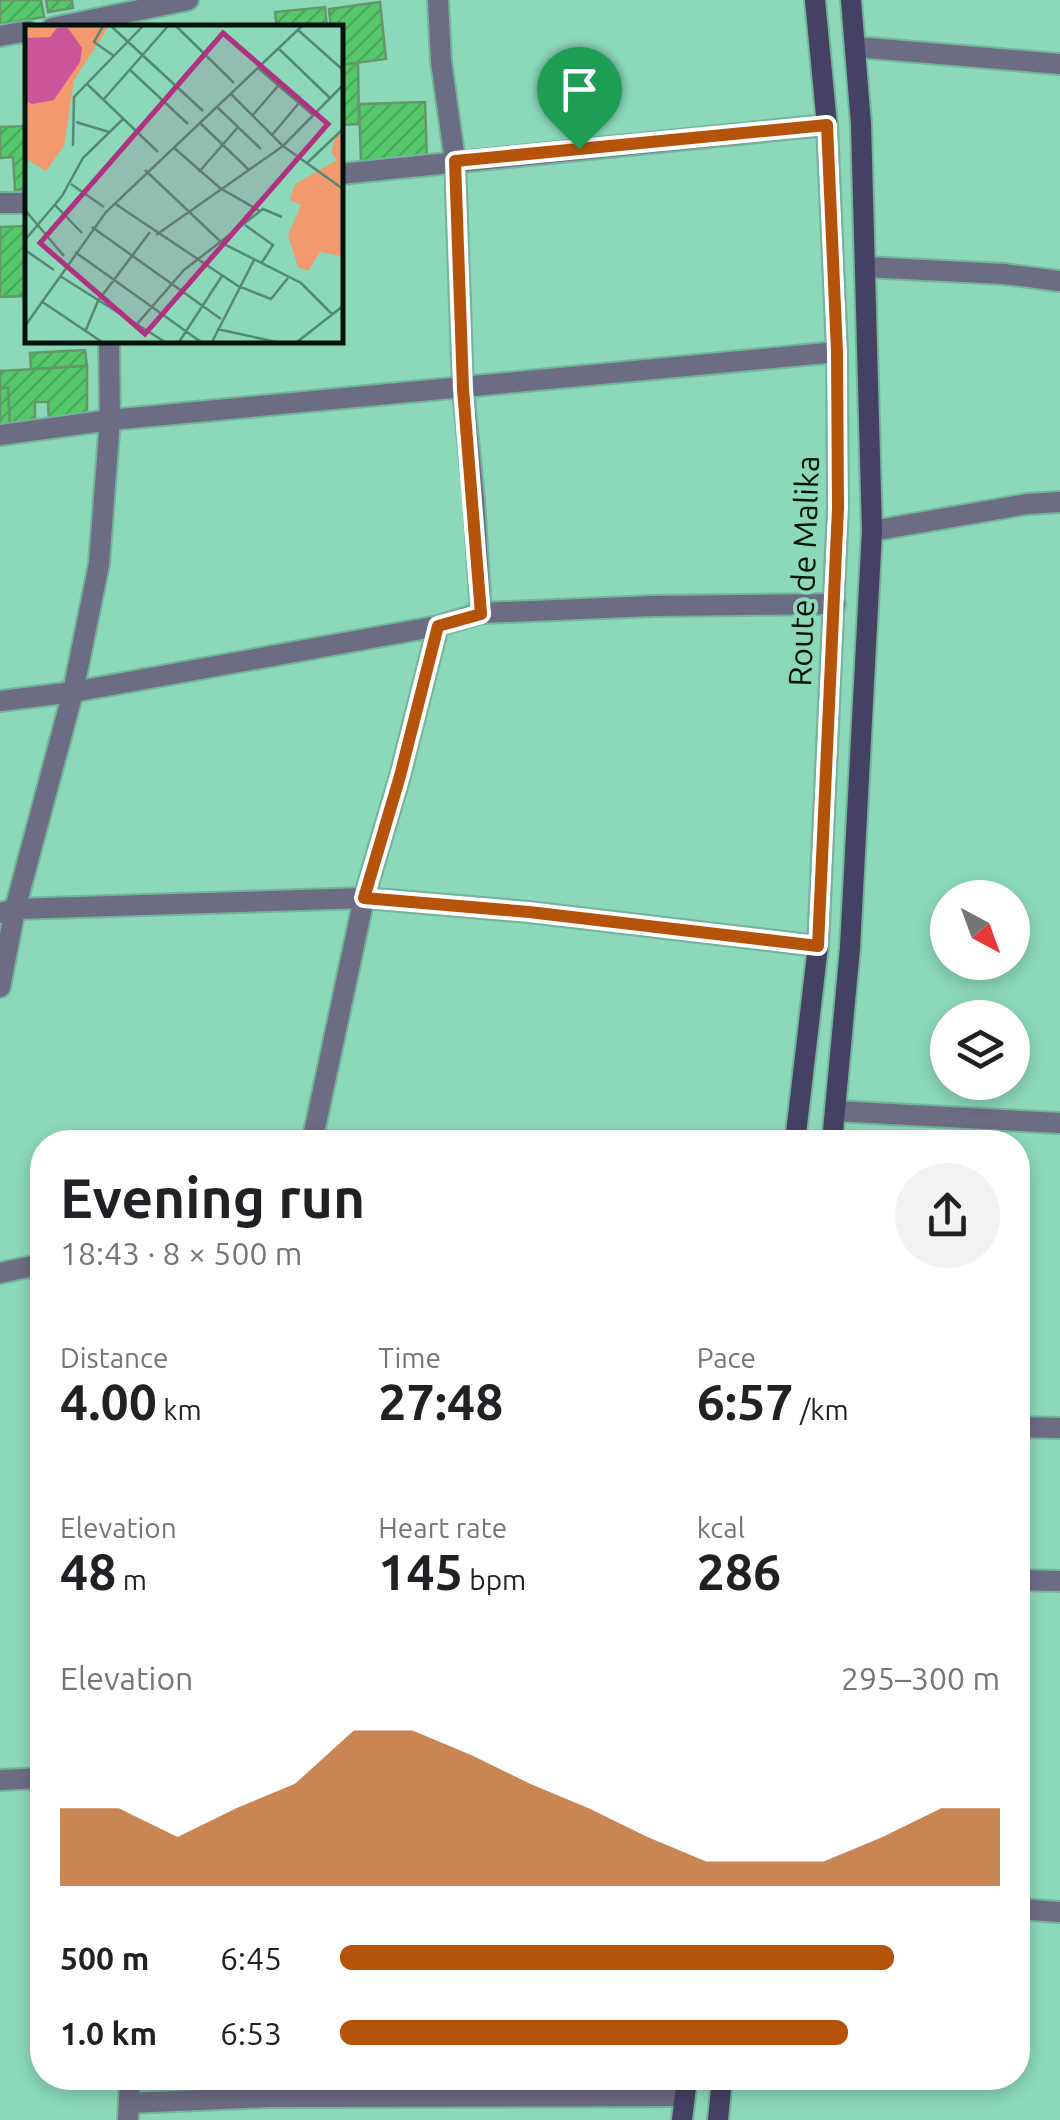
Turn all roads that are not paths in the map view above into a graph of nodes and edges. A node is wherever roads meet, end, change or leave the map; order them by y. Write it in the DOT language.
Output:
graph roads {
  1 [pos="188,0"];
  2 [pos="438,0"];
  3 [pos="816,0"];
  4 [pos="851,0"];
  5 [pos="97,24"];
  6 [pos="25,32"];
  7 [pos="0,36"];
  8 [pos="856,48"];
  9 [pos="1060,64"];
  10 [pos="827,125"];
  11 [pos="455,161"];
  12 [pos="342,174"];
  13 [pos="25,203"];
  14 [pos="0,204"];
  15 [pos="866,267"];
  16 [pos="1060,281"];
  17 [pos="109,342"];
  18 [pos="837,352"];
  19 [pos="463,389"];
  20 [pos="110,420"];
  21 [pos="0,435"];
  22 [pos="1060,502"];
  23 [pos="872,531"];
  24 [pos="835,604"];
  25 [pos="481,614"];
  26 [pos="438,626"];
  27 [pos="73,692"];
  28 [pos="0,701"];
  29 [pos="364,898"];
  30 [pos="8,911"];
  31 [pos="818,946"];
  32 [pos="0,987"];
  33 [pos="835,1111"];
  34 [pos="1060,1123"];
  35 [pos="315,1130"];
  36 [pos="795,1130"];
  37 [pos="833,1130"];
  38 [pos="30,1267"];
  39 [pos="0,1273"];
  40 [pos="1030,1428"];
  41 [pos="1060,1428"];
  42 [pos="1030,1580"];
  43 [pos="1060,1580"];
  44 [pos="30,1779"];
  45 [pos="0,1780"];
  46 [pos="1030,1911"];
  47 [pos="1060,1912"];
  48 [pos="251,2090"];
  49 [pos="686,2090"];
  50 [pos="721,2090"];
  51 [pos="128,2111"];
  52 [pos="682,2120"];
  53 [pos="718,2120"];
  1 -- 5 [label="street"];
  2 -- 11 [label="street"];
  3 -- 10 [label="main road, Route de Malika"];
  4 -- 8 [label="main road, Route de Malika"];
  6 -- 7 [label="street"];
  8 -- 9 [label="street"];
  8 -- 15 [label="main road, Route de Malika"];
  10 -- 11 [label="street"];
  10 -- 18 [label="main road, Route de Malika"];
  11 -- 12 [label="street"];
  11 -- 19 [label="street"];
  13 -- 14 [label="street"];
  15 -- 16 [label="street"];
  15 -- 23 [label="main road, Route de Malika"];
  17 -- 20 [label="street"];
  18 -- 19 [label="street"];
  18 -- 24 [label="main road, Route de Malika"];
  19 -- 20 [label="street"];
  19 -- 25 [label="street"];
  20 -- 21 [label="street"];
  20 -- 27 [label="street"];
  22 -- 23 [label="street"];
  23 -- 33 [label="main road, Route de Malika"];
  24 -- 25 [label="street"];
  24 -- 31 [label="main road, Route de Malika"];
  25 -- 26 [label="street"];
  26 -- 27 [label="street"];
  26 -- 29 [label="street"];
  27 -- 28 [label="street"];
  27 -- 30 [label="street"];
  29 -- 30 [label="street"];
  29 -- 31 [label="street"];
  29 -- 35 [label="street"];
  30 -- 32 [label="street"];
  31 -- 36 [label="main road, Route de Malika"];
  33 -- 34 [label="street"];
  33 -- 37 [label="main road, Route de Malika"];
  38 -- 39 [label="street"];
  40 -- 41 [label="street"];
  42 -- 43 [label="street"];
  44 -- 45 [label="street"];
  46 -- 47 [label="street"];
  48 -- 51 [label="street"];
  49 -- 52 [label="main road"];
  50 -- 53 [label="main road"];
}
